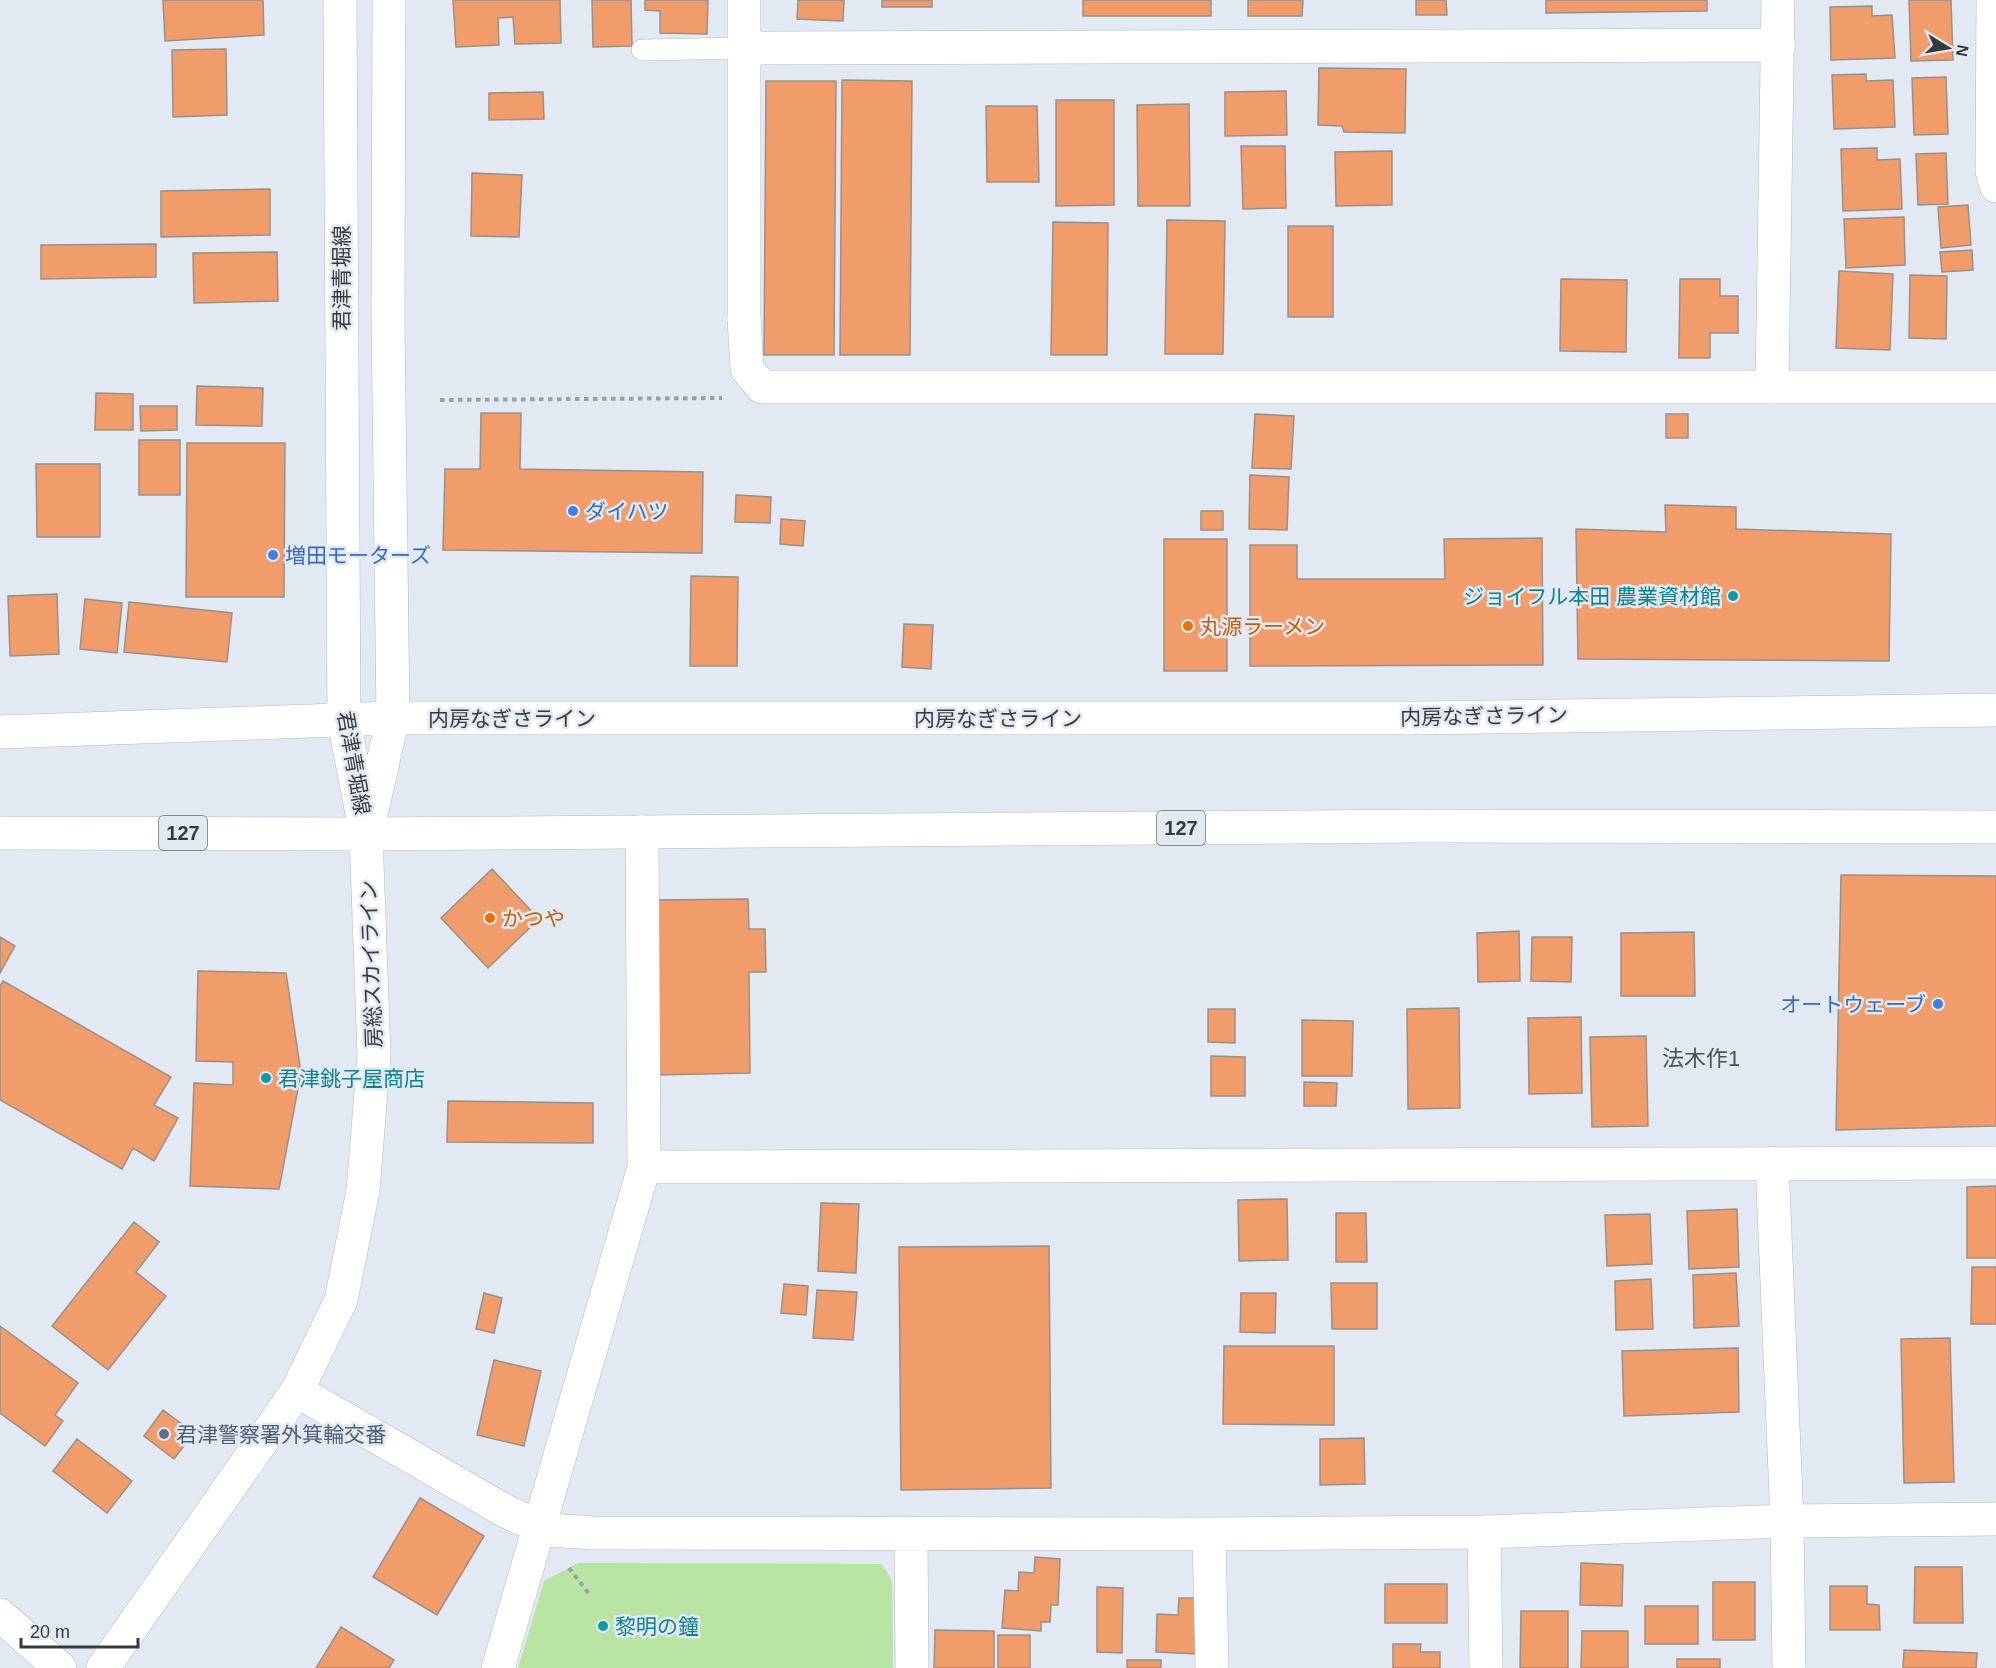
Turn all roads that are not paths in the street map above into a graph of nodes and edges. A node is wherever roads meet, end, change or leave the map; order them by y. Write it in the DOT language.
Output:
graph roads {
  1 [pos="340,0"];
  2 [pos="389,0"];
  3 [pos="744,0"];
  4 [pos="1778,0"];
  5 [pos="1993,0"];
  6 [pos="1779,45"];
  7 [pos="744,48"];
  8 [pos="642,50"];
  9 [pos="1996,186"];
  10 [pos="1772,387"];
  11 [pos="1996,387"];
  12 [pos="1996,710"];
  13 [pos="393,718"];
  14 [pos="344,721"];
  15 [pos="0,732"];
  16 [pos="1996,827"];
  17 [pos="642,832"];
  18 [pos="0,833"];
  19 [pos="366,834"];
  20 [pos="1996,1162"];
  21 [pos="1772,1163"];
  22 [pos="644,1167"];
  23 [pos="297,1390"];
  24 [pos="1996,1519"];
  25 [pos="1787,1521"];
  26 [pos="540,1526"];
  27 [pos="1484,1532"];
  28 [pos="911,1533"];
  29 [pos="1209,1534"];
  30 [pos="0,1615"];
  31 [pos="60,1668"];
  32 [pos="104,1668"];
  33 [pos="498,1668"];
  34 [pos="912,1668"];
  35 [pos="1212,1668"];
  36 [pos="1486,1668"];
  37 [pos="1789,1668"];
  1 -- 14 [label="main road, 君津青堀線"];
  2 -- 13 [label="main road, 君津青堀線"];
  3 -- 7 [label="main road"];
  4 -- 6 [label="main road"];
  5 -- 9 [label="main road"];
  6 -- 7 [label="main road"];
  6 -- 10 [label="main road"];
  7 -- 8 [label="lane"];
  7 -- 10 [label="main road"];
  10 -- 11 [label="main road"];
  12 -- 13 [label="main road, 内房なぎさライン"];
  13 -- 14 [label="main road, 内房なぎさライン"];
  13 -- 19 [label="main road, 君津青堀線"];
  14 -- 15 [label="main road, 内房なぎさライン"];
  14 -- 19 [label="main road, 君津青堀線"];
  16 -- 17 [label="main road, 127"];
  17 -- 19 [label="main road, 127"];
  17 -- 22 [label="main road"];
  18 -- 19 [label="main road, 127"];
  19 -- 23 [label="main road, 房総スカイライン"];
  20 -- 21 [label="main road"];
  21 -- 22 [label="main road"];
  21 -- 25 [label="main road"];
  22 -- 26 [label="main road"];
  23 -- 26 [label="main road"];
  23 -- 32 [label="main road, 房総スカイライン"];
  24 -- 25 [label="main road"];
  25 -- 27 [label="main road"];
  25 -- 37 [label="main road"];
  26 -- 28 [label="main road"];
  26 -- 33 [label="main road"];
  27 -- 29 [label="main road"];
  27 -- 36 [label="main road"];
  28 -- 29 [label="main road"];
  28 -- 34 [label="main road"];
  29 -- 35 [label="main road"];
  30 -- 31 [label="main road"];
}
